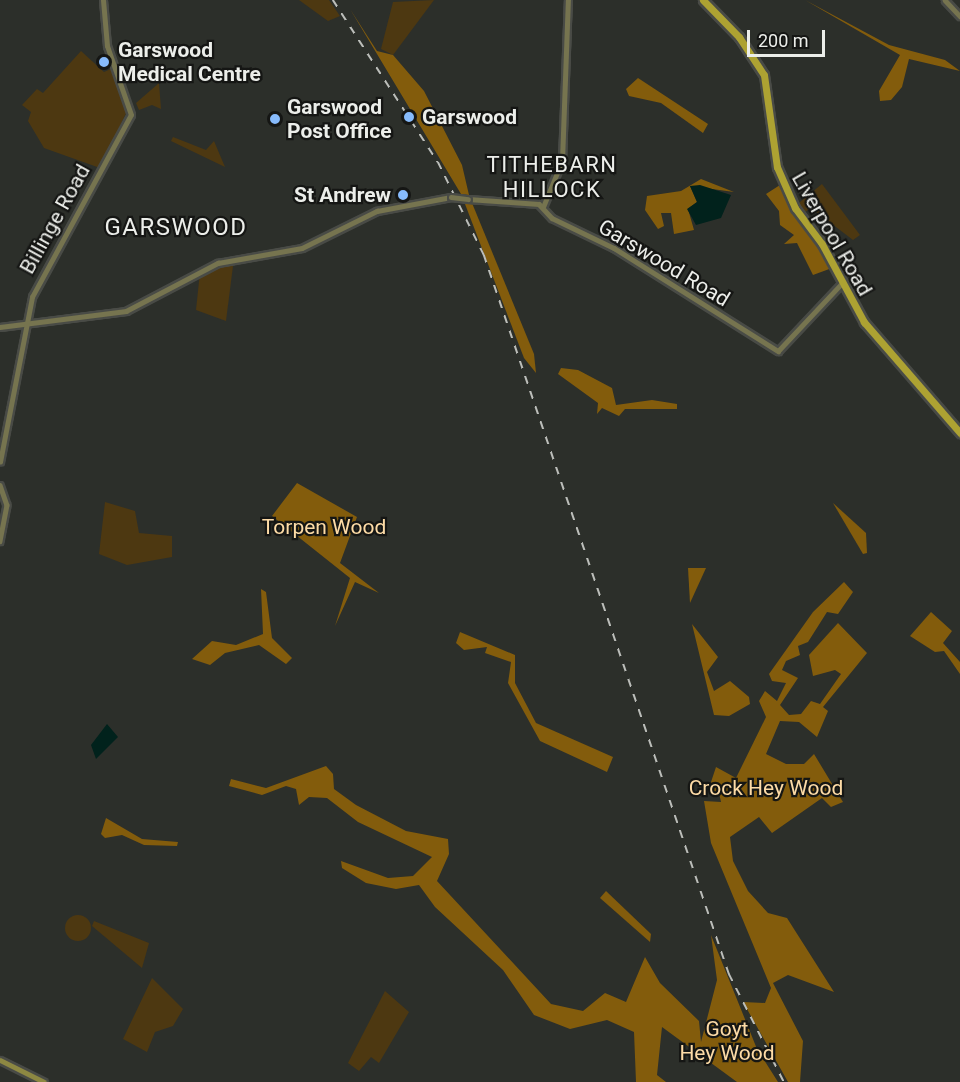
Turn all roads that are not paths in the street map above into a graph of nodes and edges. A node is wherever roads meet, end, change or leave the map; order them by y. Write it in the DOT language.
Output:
graph roads {
  1 [pos="104,0"];
  2 [pos="568,0"];
  3 [pos="703,0"];
  4 [pos="945,0"];
  5 [pos="960,16"];
  6 [pos="543,207"];
  7 [pos="842,284"];
  8 [pos="29,323"];
  9 [pos="0,327"];
  10 [pos="960,433"];
  11 [pos="0,462"];
  12 [pos="1,488"];
  13 [pos="0,541"];
  14 [pos="0,1060"];
  15 [pos="44,1082"];
  1 -- 8 [label="street, Billinge Road"];
  2 -- 6 [label="street"];
  3 -- 7 [label="highway, Liverpool Road"];
  4 -- 5 [label="street"];
  6 -- 7 [label="street, Garswood Road"];
  6 -- 8 [label="street, bridge"];
  7 -- 10 [label="highway, Liverpool Road"];
  8 -- 9 [label="street"];
  8 -- 11 [label="street, Billinge Road"];
  12 -- 13 [label="street"];
  14 -- 15 [label="main road"];
}
